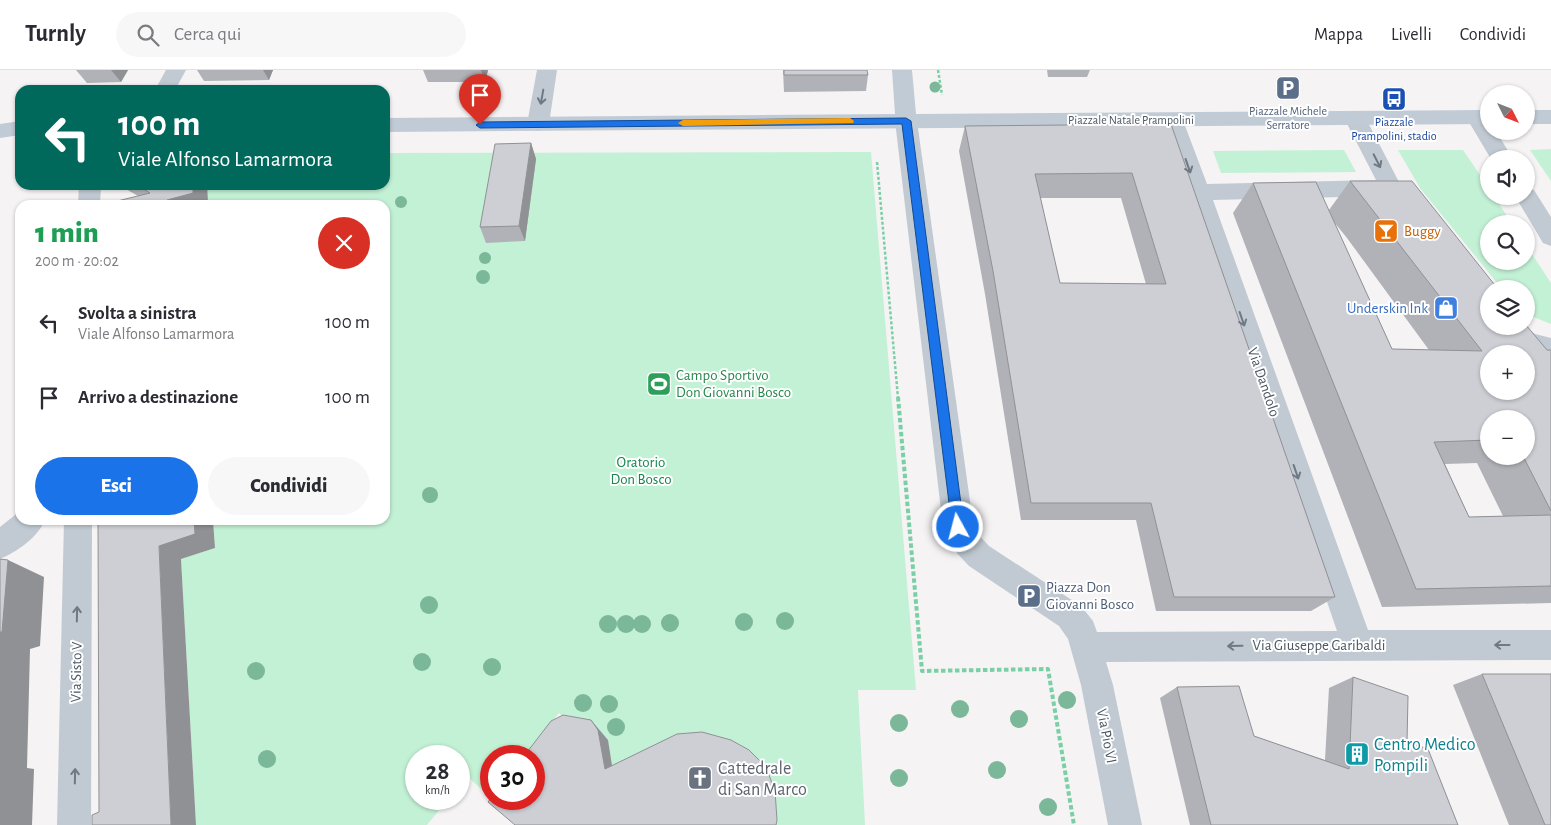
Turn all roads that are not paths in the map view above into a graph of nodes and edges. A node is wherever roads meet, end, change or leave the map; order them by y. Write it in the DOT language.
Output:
graph roads {
  1 [pos="176,70"];
  2 [pos="547,70"];
  3 [pos="902,70"];
  4 [pos="168,85"];
  5 [pos="1480,117"];
  6 [pos="1535,117"];
  7 [pos="1551,117"];
  8 [pos="1355,118"];
  9 [pos="1173,120"];
  10 [pos="906,121"];
  11 [pos="538,124"];
  12 [pos="390,125"];
  13 [pos="15,129"];
  14 [pos="0,131"];
  15 [pos="1391,188"];
  16 [pos="1197,192"];
  17 [pos="1531,205"];
  18 [pos="1421,226"];
  19 [pos="1551,237"];
  20 [pos="1517,335"];
  21 [pos="1551,348"];
  22 [pos="25,525"];
  23 [pos="78,525"];
  24 [pos="0,545"];
  25 [pos="1358,644"];
  26 [pos="1551,645"];
  27 [pos="1086,647"];
  28 [pos="74,825"];
  29 [pos="1125,825"];
  1 -- 4 [label="street"];
  2 -- 11 [label="street, one-way"];
  3 -- 10 [label="main road"];
  5 -- 8 [label="main road, Piazzale Natale Prampolini"];
  6 -- 7 [label="main road"];
  8 -- 9 [label="main road, Piazzale Natale Prampolini"];
  8 -- 15 [label="street, one-way"];
  9 -- 10 [label="main road, Piazzale Natale Prampolini"];
  9 -- 16 [label="street, Via Dandolo, one-way"];
  10 -- 11 [label="main road, Piazzale Natale Prampolini"];
  10 -- 27 [label="street"];
  11 -- 12 [label="main road, Piazzale Natale Prampolini"];
  13 -- 14 [label="main road"];
  15 -- 16 [label="street"];
  15 -- 18 [label="street"];
  16 -- 25 [label="street, Via Dandolo, one-way"];
  17 -- 19 [label="street"];
  20 -- 21 [label="street"];
  22 -- 24 [label="street"];
  28 -- 23 [label="street, Via Sisto V, one-way"];
  26 -- 25 [label="street, Via Giuseppe Garibaldi, one-way"];
  25 -- 27 [label="street, Via Giuseppe Garibaldi, one-way"];
  27 -- 29 [label="street, Via Pio VI"];
}
